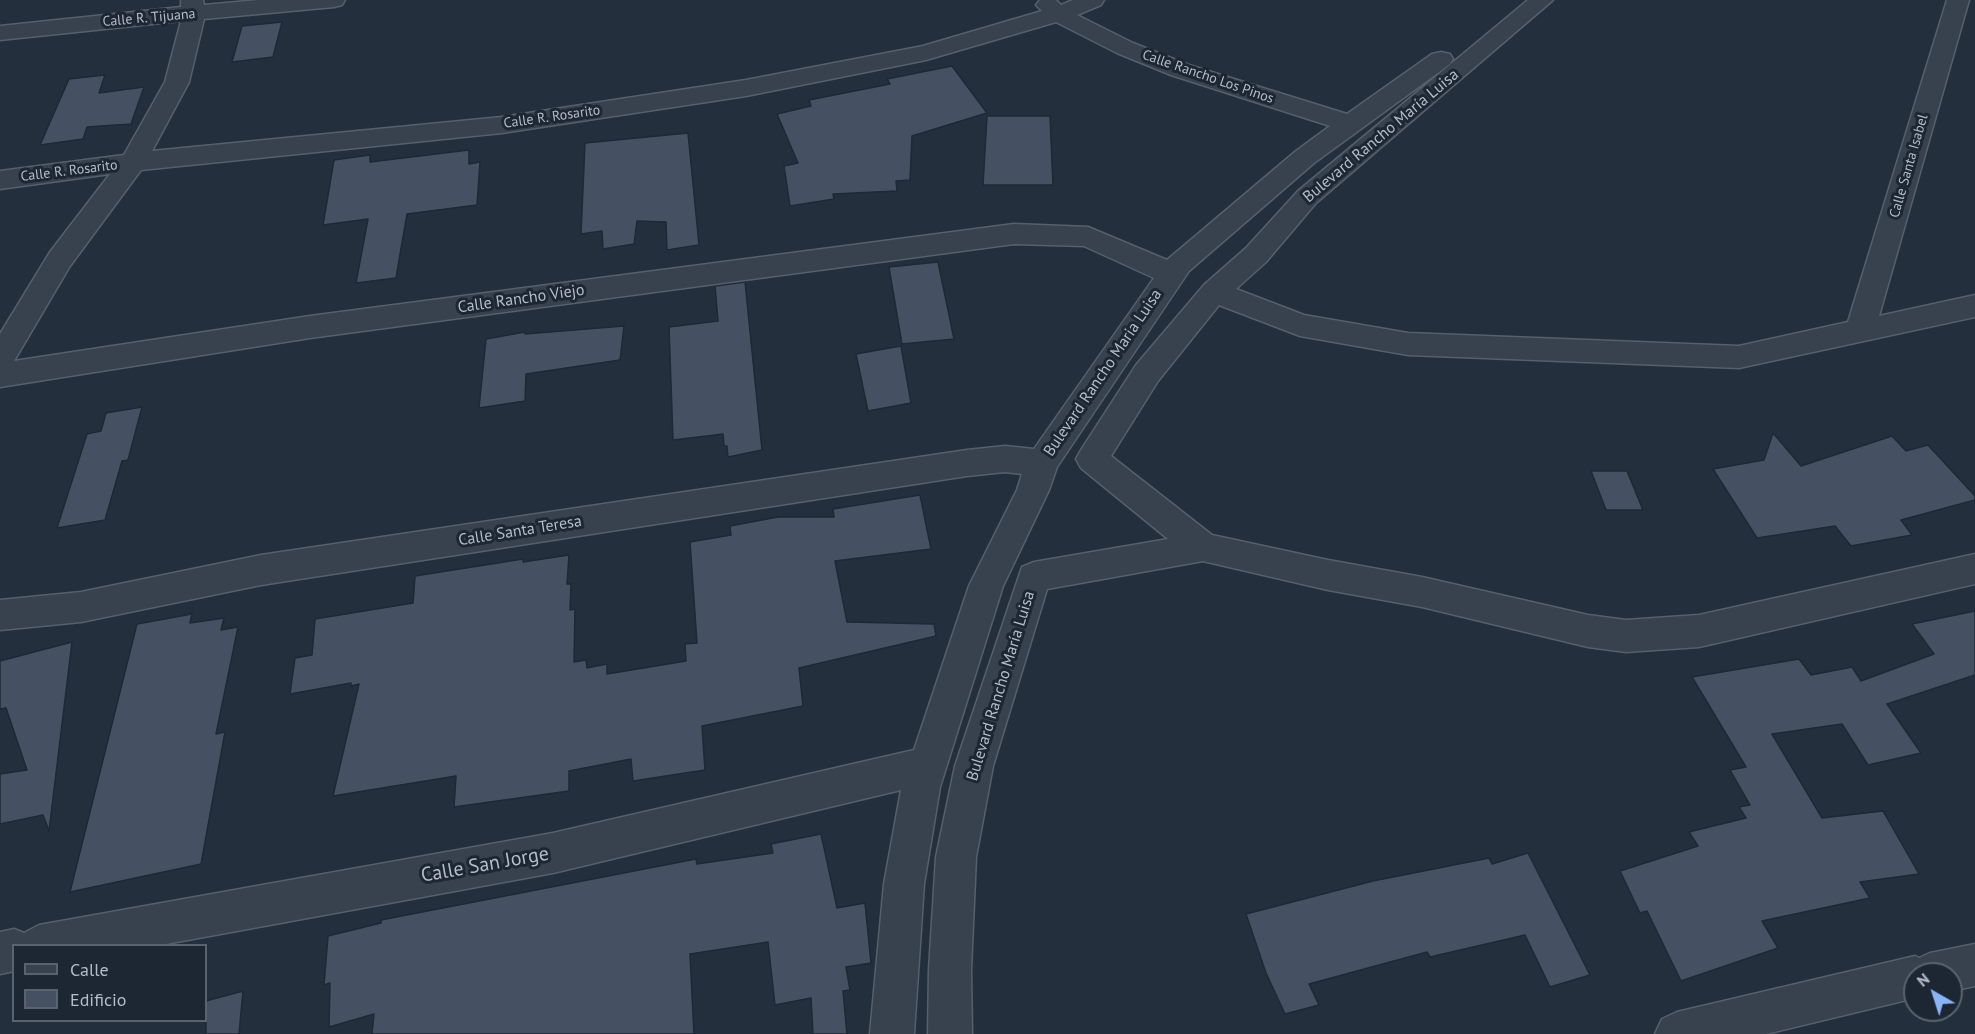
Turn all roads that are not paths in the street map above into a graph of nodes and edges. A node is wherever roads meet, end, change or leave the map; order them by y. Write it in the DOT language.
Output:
graph roads {
  1 [pos="334,0"];
  2 [pos="1093,0"];
  3 [pos="1515,0"];
  4 [pos="1542,0"];
  5 [pos="1958,0"];
  6 [pos="193,7"];
  7 [pos="1050,7"];
  8 [pos="0,33"];
  9 [pos="1350,124"];
  10 [pos="133,162"];
  11 [pos="0,180"];
  12 [pos="1171,274"];
  13 [pos="1214,291"];
  14 [pos="1975,306"];
  15 [pos="1860,332"];
  16 [pos="0,359"];
  17 [pos="0,375"];
  18 [pos="1042,463"];
  19 [pos="1203,547"];
  20 [pos="1975,569"];
  21 [pos="0,615"];
  22 [pos="928,765"];
  23 [pos="45,944"];
  24 [pos="1903,980"];
  25 [pos="892,1034"];
  26 [pos="950,1034"];
  27 [pos="1677,1034"];
  1 -- 6 [label="street, Calle R. Tijuana"];
  2 -- 7 [label="street, Calle R. Rosarito"];
  3 -- 9 [label="street, Bulevard Rancho Maria Luisa"];
  4 -- 13 [label="street, Bulevard Rancho María Luisa"];
  5 -- 15 [label="street, Calle Santa Isabel"];
  6 -- 8 [label="street, Calle R. Tijuana"];
  6 -- 10 [label="street"];
  7 -- 9 [label="street, Calle Rancho Los Pinos"];
  7 -- 10 [label="street, Calle R. Rosarito"];
  9 -- 12 [label="street, Bulevard Rancho Maria Luisa"];
  10 -- 11 [label="street, Calle R. Rosarito"];
  10 -- 16 [label="street"];
  12 -- 17 [label="street, Calle Rancho Viejo"];
  12 -- 18 [label="street, Bulevard Rancho Maria Luisa"];
  13 -- 15 [label="street"];
  13 -- 19 [label="street, Bulevard Rancho María Luisa"];
  14 -- 15 [label="street"];
  18 -- 21 [label="street, Calle Santa Teresa"];
  18 -- 22 [label="street, Bulevard Rancho Maria Luisa"];
  19 -- 20 [label="street"];
  19 -- 26 [label="street, Bulevard Rancho María Luisa"];
  22 -- 23 [label="street, Calle San Jorge"];
  22 -- 25 [label="street, Bulevard Rancho Maria Luisa"];
  24 -- 27 [label="street"];
}
